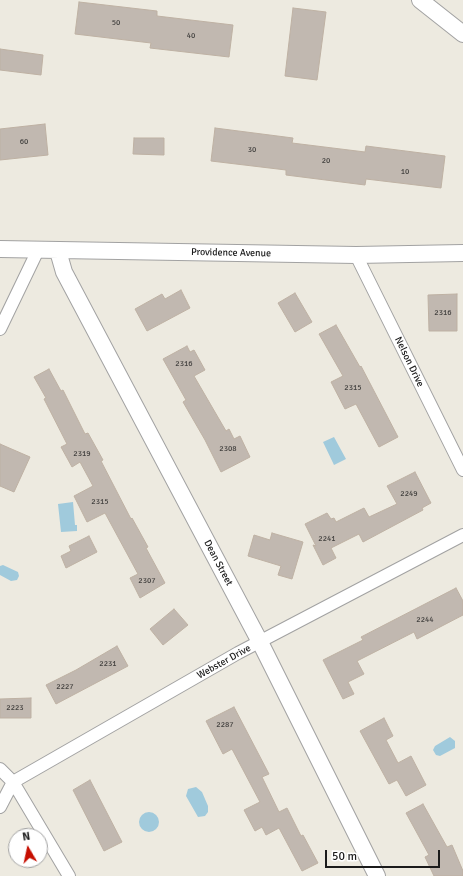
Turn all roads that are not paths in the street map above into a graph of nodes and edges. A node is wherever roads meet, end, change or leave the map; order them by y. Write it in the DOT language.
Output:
graph roads {
  1 [pos="420,0"];
  2 [pos="463,34"];
  3 [pos="0,249"];
  4 [pos="38,250"];
  5 [pos="58,251"];
  6 [pos="463,253"];
  7 [pos="356,255"];
  8 [pos="0,329"];
  9 [pos="463,470"];
  10 [pos="463,534"];
  11 [pos="260,642"];
  12 [pos="0,769"];
  13 [pos="13,782"];
  14 [pos="0,807"];
  15 [pos="69,876"];
  16 [pos="377,876"];
  1 -- 2 [label="street"];
  3 -- 4 [label="street, Providence Avenue"];
  4 -- 5 [label="street, Providence Avenue"];
  4 -- 8 [label="street"];
  5 -- 7 [label="street, Providence Avenue"];
  5 -- 11 [label="street, Dean Street"];
  6 -- 7 [label="street, Providence Avenue"];
  7 -- 9 [label="street, Nelson Drive"];
  10 -- 11 [label="street, Webster Drive"];
  11 -- 13 [label="street, Webster Drive"];
  11 -- 16 [label="street, Dean Street"];
  12 -- 13 [label="street"];
  13 -- 14 [label="street"];
  13 -- 15 [label="street"];
}
